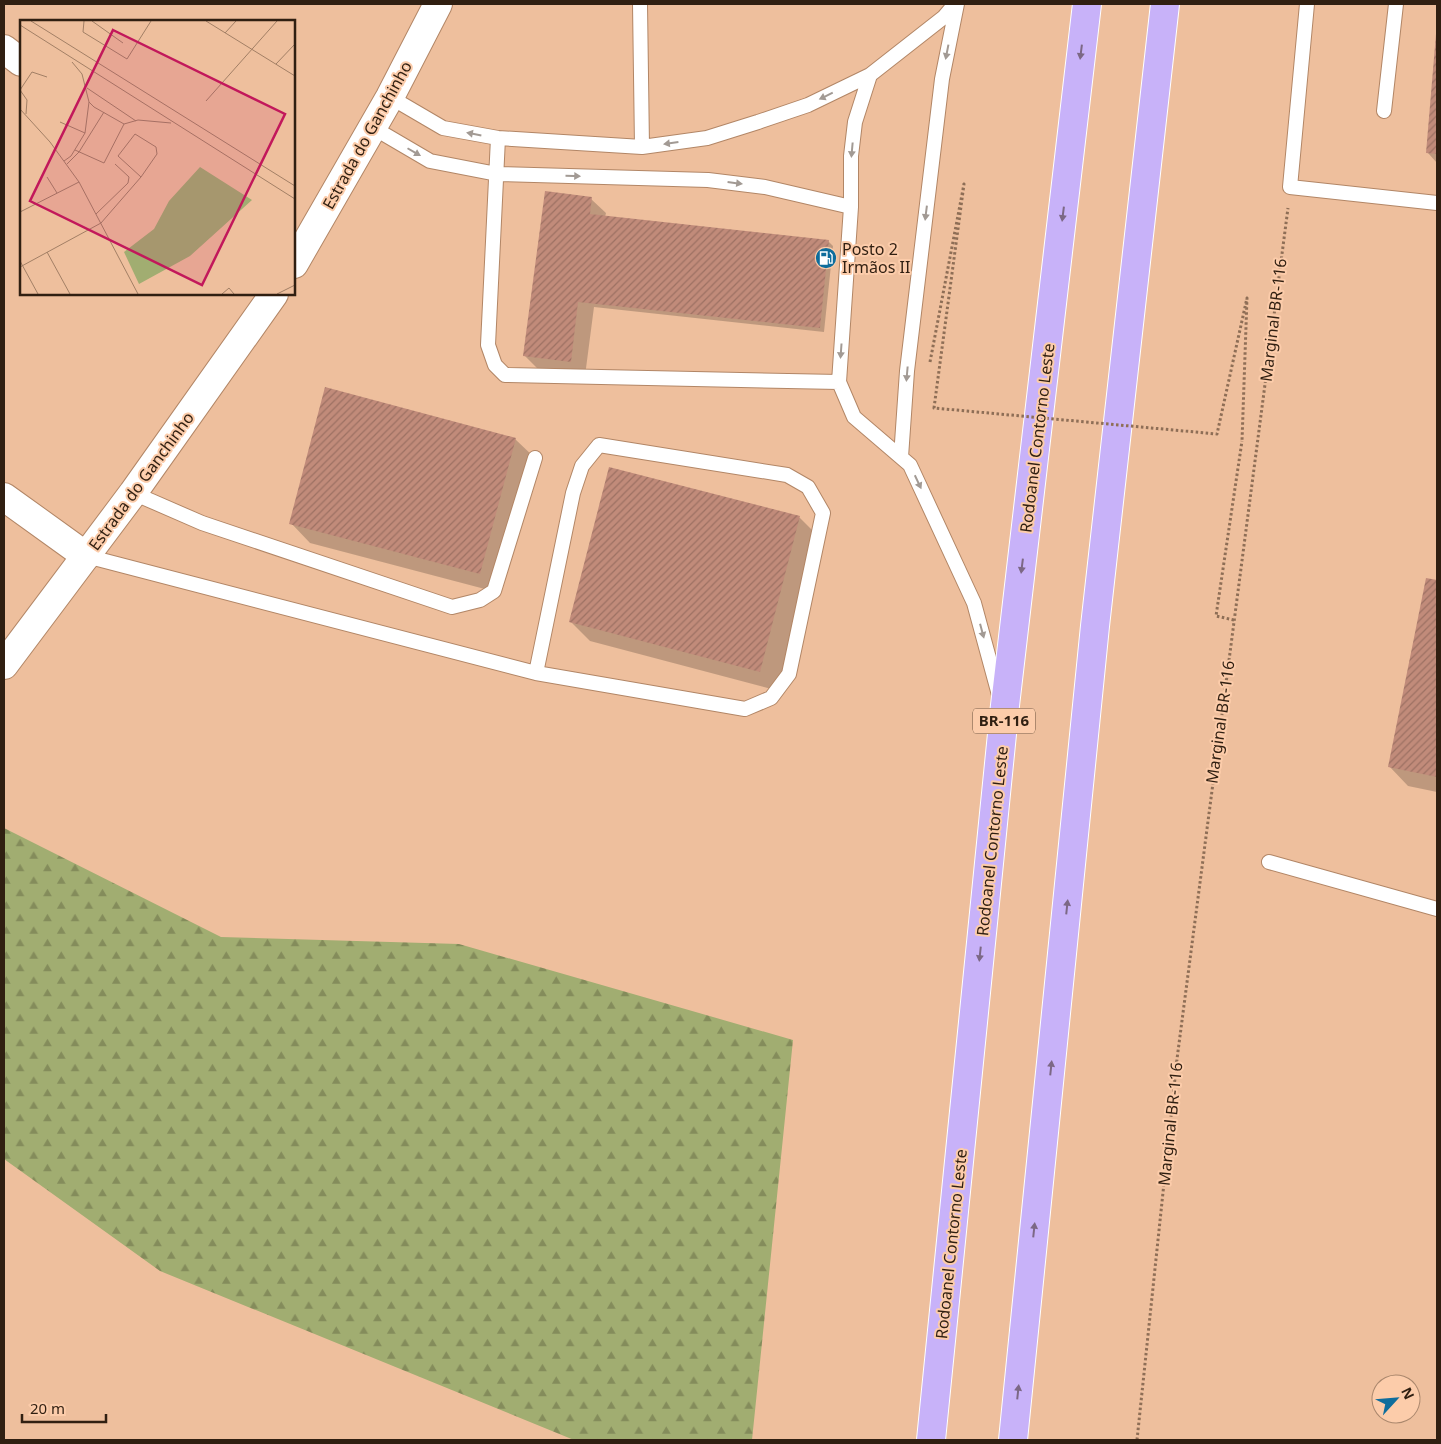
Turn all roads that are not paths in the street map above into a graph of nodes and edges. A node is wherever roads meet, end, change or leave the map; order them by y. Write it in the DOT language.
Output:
graph roads {
  1 [pos="438,4"];
  2 [pos="640,4"];
  3 [pos="956,4"];
  4 [pos="1087,4"];
  5 [pos="1164,4"];
  6 [pos="1306,4"];
  7 [pos="1396,4"];
  8 [pos="4,49"];
  9 [pos="20,61"];
  10 [pos="870,75"];
  11 [pos="390,96"];
  12 [pos="1384,111"];
  13 [pos="372,127"];
  14 [pos="498,138"];
  15 [pos="642,147"];
  16 [pos="497,174"];
  17 [pos="1437,202"];
  18 [pos="852,207"];
  19 [pos="295,262"];
  20 [pos="273,295"];
  21 [pos="839,382"];
  22 [pos="901,457"];
  23 [pos="536,458"];
  24 [pos="133,493"];
  25 [pos="4,497"];
  26 [pos="86,556"];
  27 [pos="4,665"];
  28 [pos="536,673"];
  29 [pos="1004,714"];
  30 [pos="1269,862"];
  31 [pos="1437,909"];
  32 [pos="931,1440"];
  33 [pos="1013,1440"];
  1 -- 11 [label="street, Estrada do Ganchinho"];
  2 -- 15 [label="lane"];
  3 -- 10 [label="lane"];
  3 -- 22 [label="lane, one-way"];
  4 -- 29 [label="highway, Rodoanel Contorno Leste / BR-116, one-way"];
  33 -- 5 [label="highway, one-way"];
  6 -- 17 [label="lane"];
  7 -- 12 [label="lane"];
  8 -- 9 [label="street"];
  10 -- 15 [label="lane, one-way"];
  10 -- 18 [label="lane, one-way"];
  11 -- 13 [label="street, Estrada do Ganchinho"];
  14 -- 11 [label="lane, one-way"];
  13 -- 16 [label="lane, one-way"];
  13 -- 19 [label="street, Estrada do Ganchinho"];
  14 -- 15 [label="lane"];
  14 -- 16 [label="lane"];
  16 -- 18 [label="lane, one-way"];
  16 -- 21 [label="lane"];
  18 -- 21 [label="lane, one-way"];
  20 -- 24 [label="street, Estrada do Ganchinho"];
  21 -- 22 [label="lane"];
  22 -- 29 [label="lane, one-way"];
  23 -- 24 [label="lane"];
  24 -- 26 [label="street, Estrada do Ganchinho"];
  25 -- 26 [label="street"];
  26 -- 27 [label="street, Estrada do Ganchinho"];
  26 -- 28 [label="lane"];
  28 -- 28 [label="lane"];
  29 -- 32 [label="highway, Rodoanel Contorno Leste / BR-116, one-way"];
  30 -- 31 [label="lane"];
}
